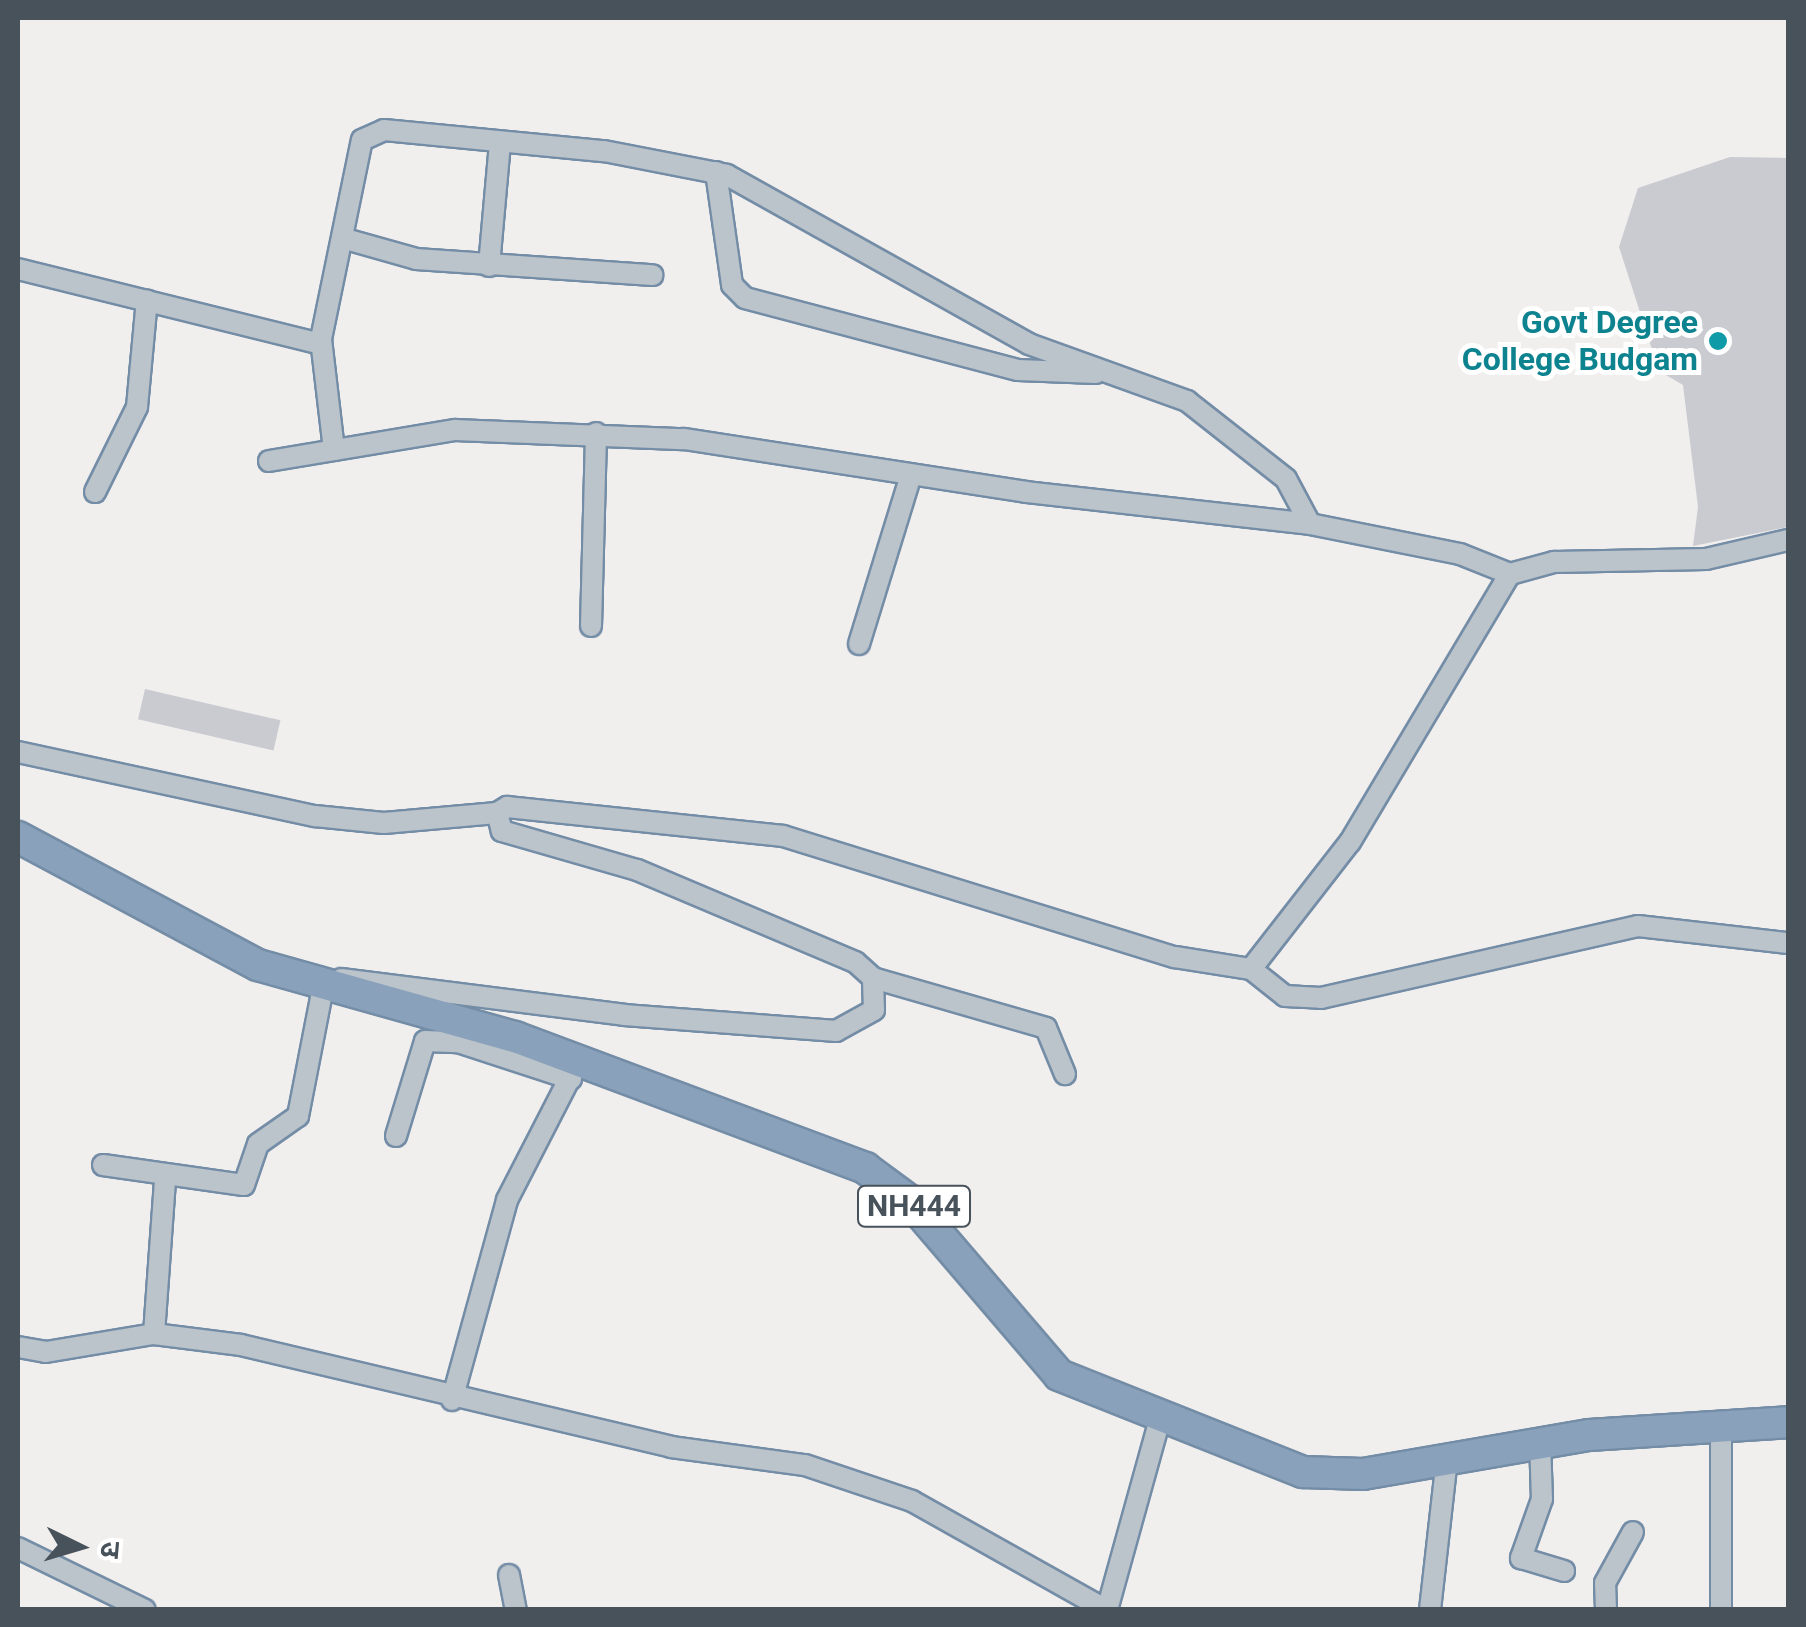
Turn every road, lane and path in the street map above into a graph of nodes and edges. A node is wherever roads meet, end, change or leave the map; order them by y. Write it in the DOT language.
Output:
graph roads {
  1 [pos="500,142"];
  2 [pos="716,172"];
  3 [pos="342,238"];
  4 [pos="488,266"];
  5 [pos="18,269"];
  6 [pos="652,275"];
  7 [pos="146,300"];
  8 [pos="321,344"];
  9 [pos="1108,373"];
  10 [pos="596,433"];
  11 [pos="334,450"];
  12 [pos="270,461"];
  13 [pos="911,475"];
  14 [pos="95,492"];
  15 [pos="1310,524"];
  16 [pos="1788,540"];
  17 [pos="1510,574"];
  18 [pos="591,626"];
  19 [pos="859,644"];
  20 [pos="18,736"];
  21 [pos="27,754"];
  22 [pos="496,814"];
  23 [pos="18,837"];
  24 [pos="1788,943"];
  25 [pos="1251,969"];
  26 [pos="873,978"];
  27 [pos="308,982"];
  28 [pos="575,1069"];
  29 [pos="1065,1074"];
  30 [pos="396,1136"];
  31 [pos="103,1165"];
  32 [pos="165,1179"];
  33 [pos="154,1334"];
  34 [pos="18,1347"];
  35 [pos="452,1400"];
  36 [pos="1160,1418"];
  37 [pos="1788,1422"];
  38 [pos="1722,1425"];
  39 [pos="1540,1440"];
  40 [pos="1446,1458"];
  41 [pos="1632,1532"];
  42 [pos="18,1548"];
  43 [pos="1564,1571"];
  44 [pos="509,1574"];
  45 [pos="145,1610"];
  46 [pos="516,1610"];
  47 [pos="1106,1610"];
  48 [pos="1430,1610"];
  49 [pos="1606,1610"];
  50 [pos="1721,1610"];
  1 -- 2 [label="street"];
  1 -- 3 [label="street"];
  1 -- 4 [label="street"];
  2 -- 9 [label="street"];
  2 -- 9 [label="street"];
  3 -- 4 [label="street"];
  3 -- 8 [label="street"];
  4 -- 6 [label="street"];
  5 -- 7 [label="street"];
  7 -- 8 [label="street"];
  7 -- 14 [label="street"];
  8 -- 11 [label="street"];
  9 -- 15 [label="street"];
  10 -- 11 [label="street"];
  10 -- 13 [label="street"];
  10 -- 18 [label="street"];
  11 -- 12 [label="street"];
  13 -- 15 [label="street"];
  13 -- 19 [label="street"];
  15 -- 17 [label="street"];
  16 -- 17 [label="street"];
  17 -- 25 [label="street"];
  20 -- 21 [label="street"];
  21 -- 22 [label="street"];
  22 -- 25 [label="street"];
  22 -- 26 [label="street"];
  23 -- 27 [label="highway, NH444"];
  24 -- 25 [label="street"];
  26 -- 27 [label="street"];
  26 -- 29 [label="street"];
  27 -- 28 [label="highway, NH444"];
  27 -- 32 [label="street"];
  28 -- 30 [label="street"];
  28 -- 35 [label="street"];
  28 -- 36 [label="highway, NH444"];
  31 -- 32 [label="street"];
  32 -- 33 [label="street"];
  33 -- 34 [label="street"];
  33 -- 35 [label="street"];
  35 -- 47 [label="street"];
  36 -- 40 [label="highway, NH444"];
  36 -- 47 [label="street"];
  37 -- 38 [label="highway, NH444"];
  38 -- 39 [label="highway, NH444"];
  38 -- 50 [label="street"];
  39 -- 40 [label="highway, NH444"];
  39 -- 43 [label="street"];
  40 -- 48 [label="street"];
  41 -- 49 [label="street"];
  42 -- 45 [label="street"];
  44 -- 46 [label="street"];
}
